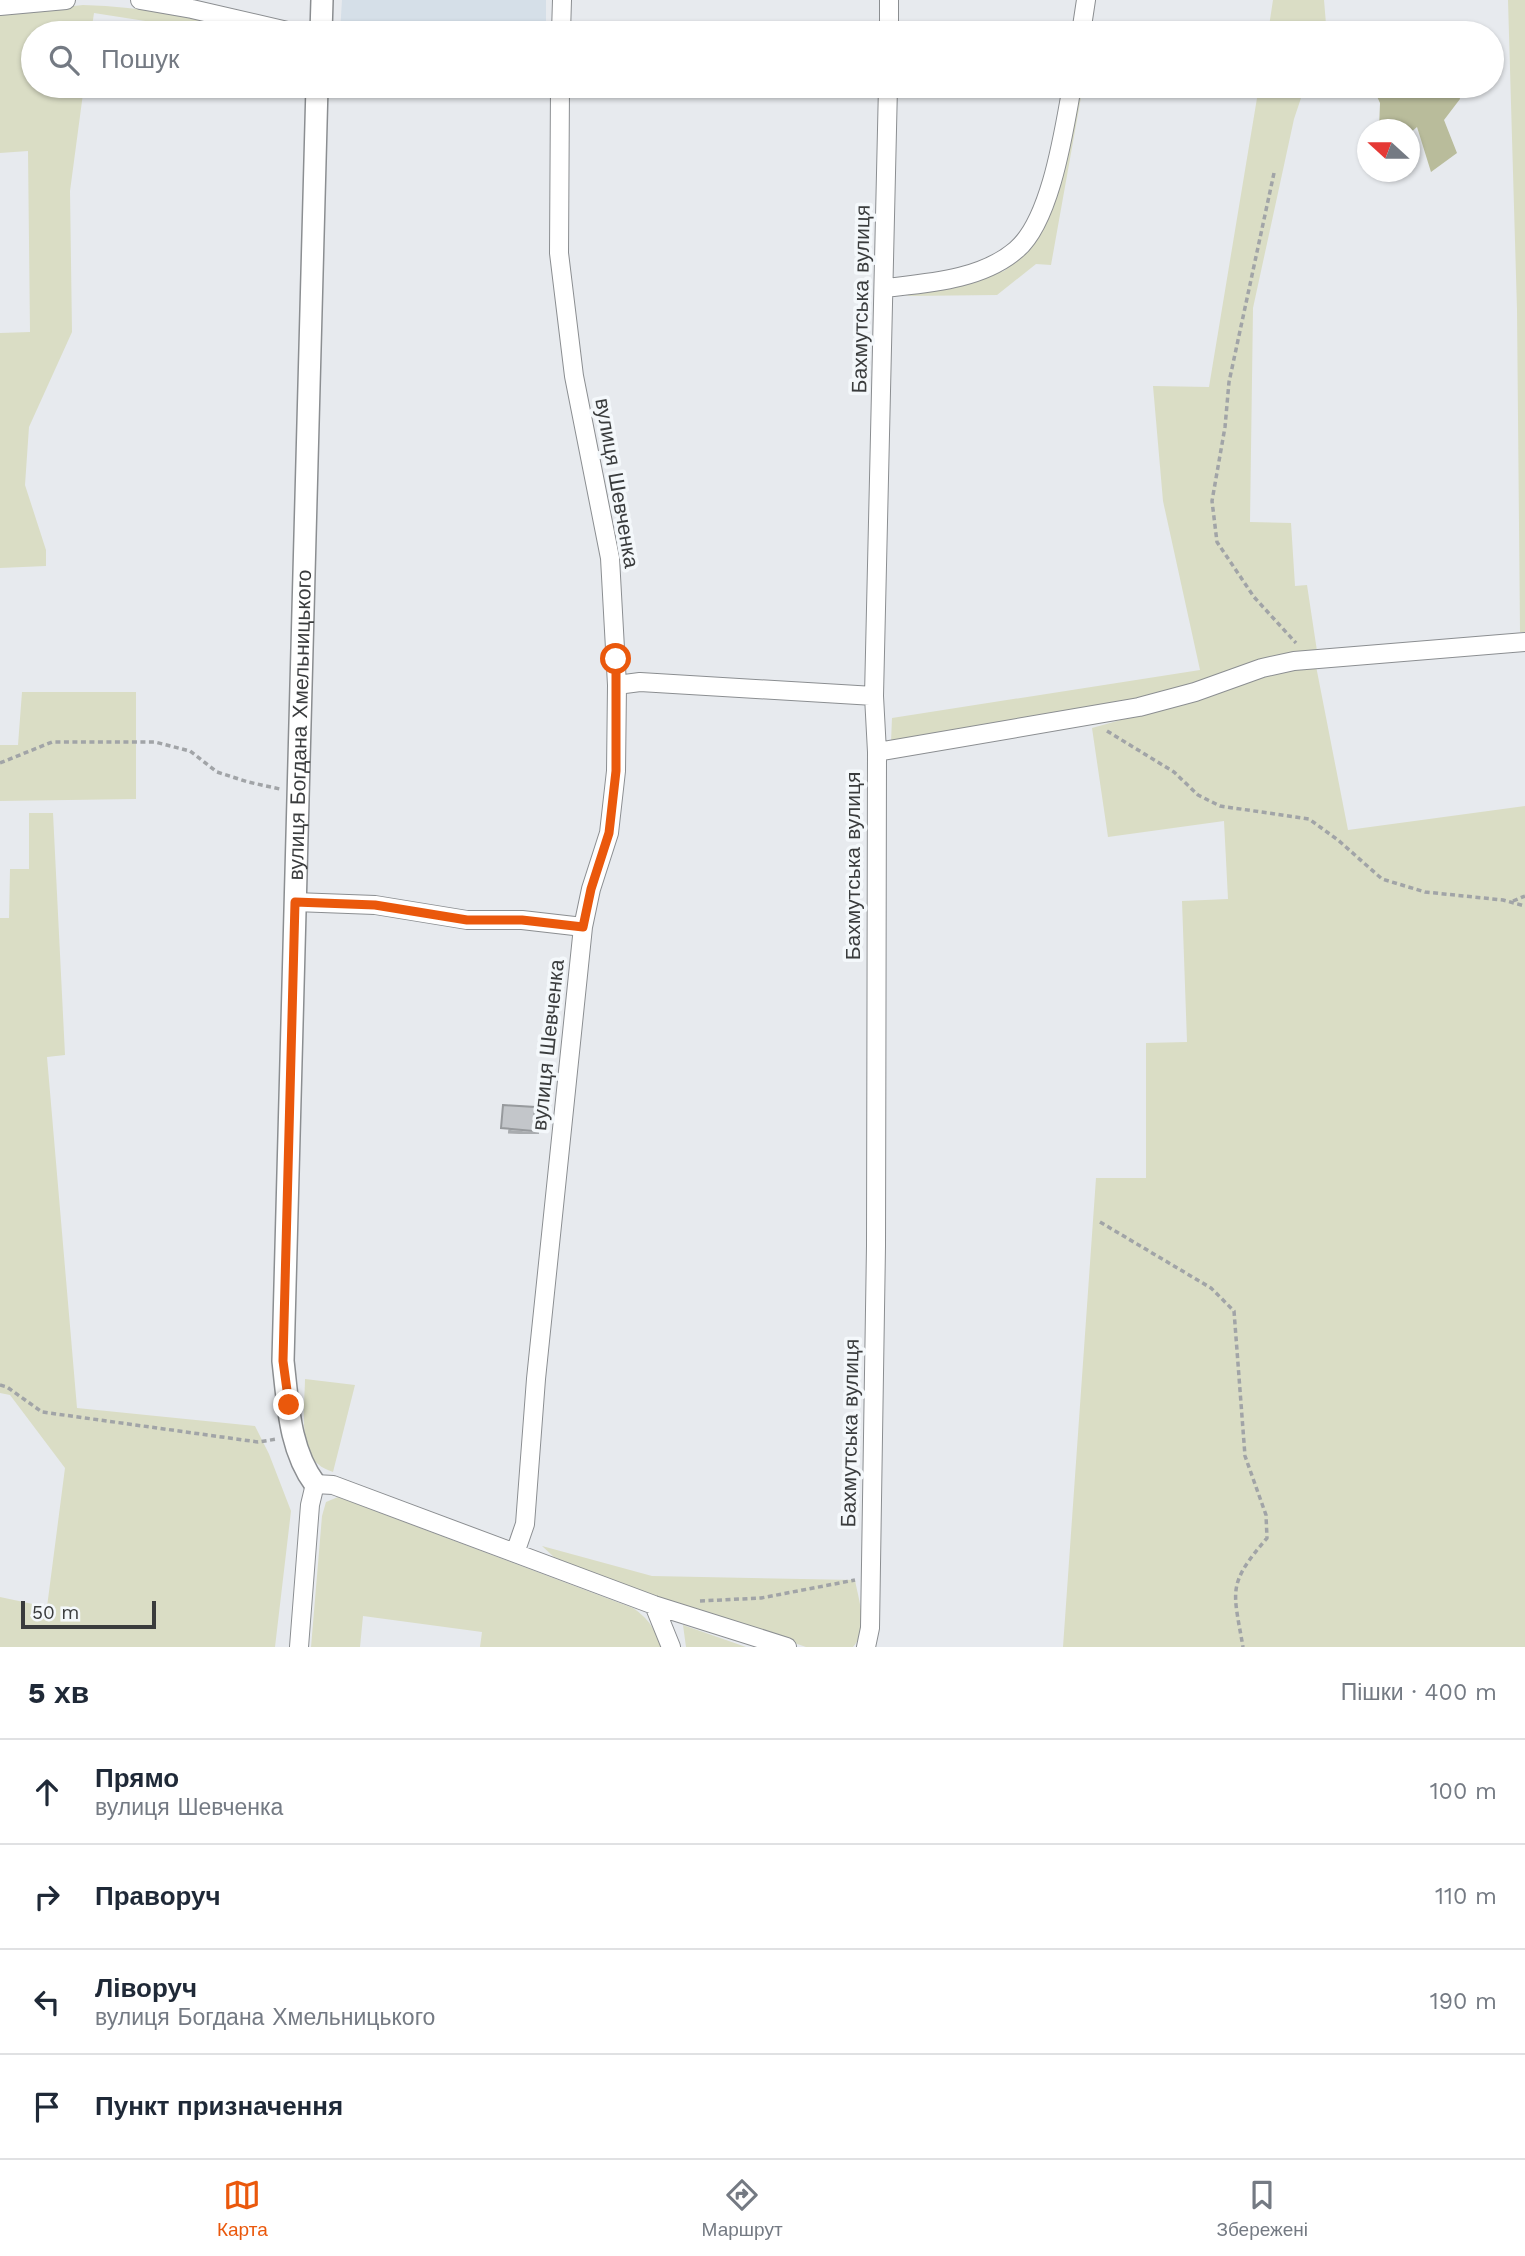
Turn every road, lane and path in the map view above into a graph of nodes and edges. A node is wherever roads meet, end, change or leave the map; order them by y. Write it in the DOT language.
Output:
graph roads {
  1 [pos="66,0"];
  2 [pos="140,0"];
  3 [pos="322,0"];
  4 [pos="562,0"];
  5 [pos="889,0"];
  6 [pos="1086,0"];
  7 [pos="0,6"];
  8 [pos="244,21"];
  9 [pos="321,21"];
  10 [pos="561,21"];
  11 [pos="889,21"];
  12 [pos="1083,21"];
  13 [pos="317,98"];
  14 [pos="560,98"];
  15 [pos="888,98"];
  16 [pos="1070,98"];
  17 [pos="1274,173"];
  18 [pos="885,288"];
  19 [pos="1525,642"];
  20 [pos="1311,660"];
  21 [pos="617,685"];
  22 [pos="874,696"];
  23 [pos="1084,717"];
  24 [pos="877,752"];
  25 [pos="0,763"];
  26 [pos="297,796"];
  27 [pos="1525,896"];
  28 [pos="295,902"];
  29 [pos="1511,902"];
  30 [pos="1525,906"];
  31 [pos="583,927"];
  32 [pos="1100,1222"];
  33 [pos="0,1385"];
  34 [pos="293,1436"];
  35 [pos="316,1484"];
  36 [pos="515,1553"];
  37 [pos="871,1577"];
  38 [pos="663,1607"];
  39 [pos="299,1647"];
  40 [pos="671,1647"];
  41 [pos="787,1647"];
  42 [pos="866,1647"];
  43 [pos="1243,1647"];
  1 -- 7 [label="street"];
  2 -- 8 [label="street"];
  3 -- 9 [label="street"];
  4 -- 10 [label="street"];
  5 -- 11 [label="street"];
  6 -- 12 [label="street"];
  13 -- 26 [label="street, вулиця Богдана Хмельницького"];
  14 -- 21 [label="street, вулиця Шевченка"];
  15 -- 18 [label="street, Бахмутська вулиця"];
  16 -- 18 [label="street"];
  17 -- 20 [label="path"];
  18 -- 22 [label="street, Бахмутська вулиця"];
  19 -- 20 [label="street"];
  20 -- 23 [label="street"];
  21 -- 22 [label="street"];
  21 -- 31 [label="street, вулиця Шевченка"];
  22 -- 24 [label="street, Бахмутська вулиця"];
  23 -- 24 [label="street"];
  23 -- 29 [label="path"];
  24 -- 37 [label="street, Бахмутська вулиця"];
  25 -- 26 [label="path"];
  26 -- 28 [label="street, вулиця Богдана Хмельницького"];
  27 -- 29 [label="path"];
  28 -- 31 [label="street"];
  28 -- 34 [label="street, вулиця Богдана Хмельницького"];
  29 -- 30 [label="path"];
  31 -- 36 [label="street, вулиця Шевченка"];
  32 -- 43 [label="path"];
  33 -- 34 [label="path"];
  34 -- 35 [label="street, вулиця Богдана Хмельницького"];
  35 -- 36 [label="street"];
  35 -- 39 [label="street"];
  36 -- 38 [label="street"];
  37 -- 38 [label="path"];
  37 -- 42 [label="street, Бахмутська вулиця"];
  38 -- 40 [label="street"];
  38 -- 41 [label="street"];
}
